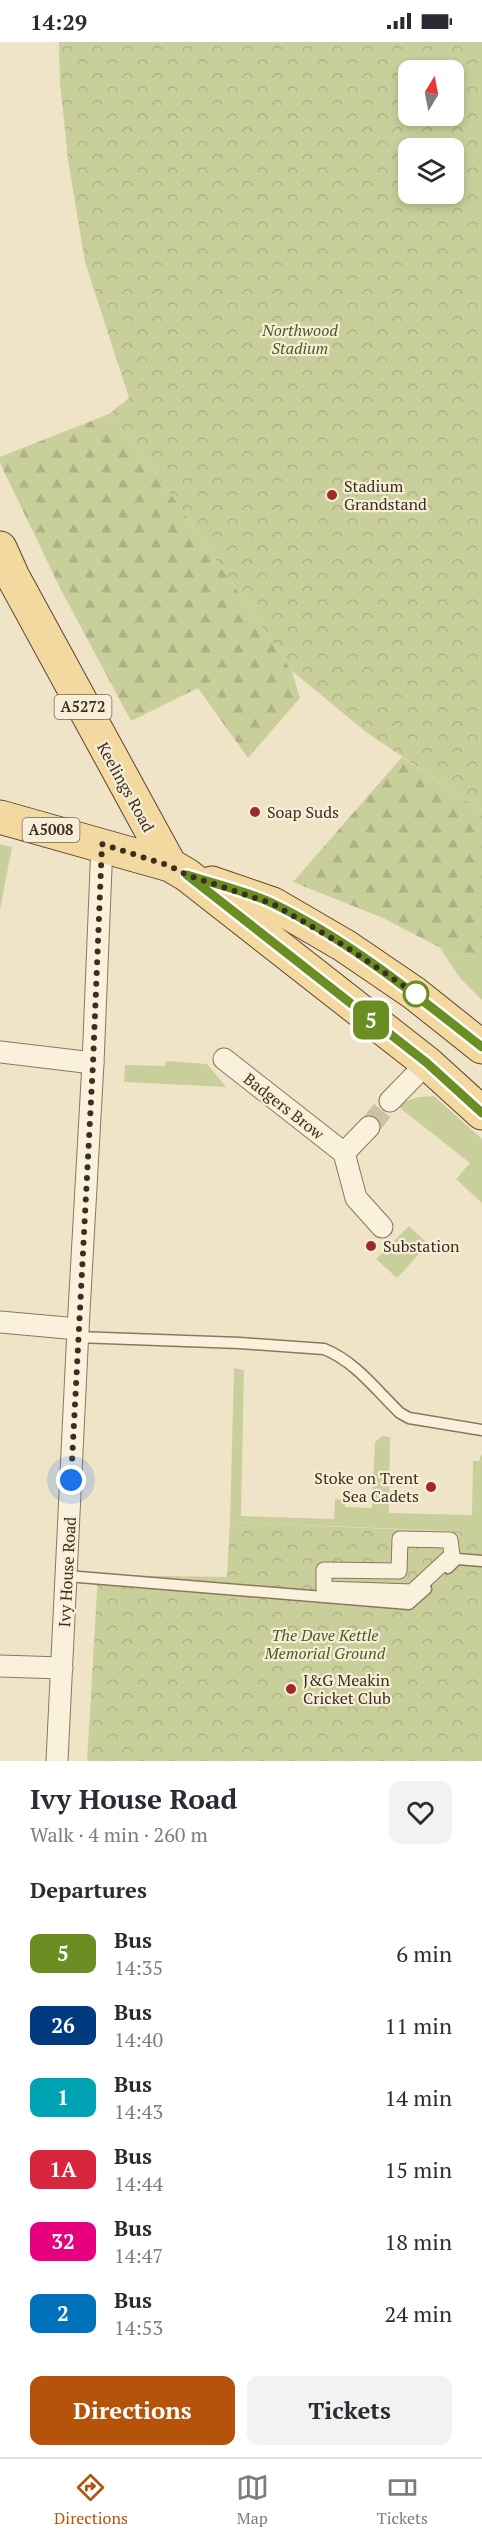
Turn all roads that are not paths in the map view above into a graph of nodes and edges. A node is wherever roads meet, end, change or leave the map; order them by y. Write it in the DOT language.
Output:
graph roads {
  1 [pos="0,548"];
  2 [pos="0,817"];
  3 [pos="102,844"];
  4 [pos="179,870"];
  5 [pos="482,1047"];
  6 [pos="0,1052"];
  7 [pos="224,1059"];
  8 [pos="93,1063"];
  9 [pos="427,1063"];
  10 [pos="390,1101"];
  11 [pos="482,1113"];
  12 [pos="369,1127"];
  13 [pos="344,1153"];
  14 [pos="382,1227"];
  15 [pos="0,1322"];
  16 [pos="77,1333"];
  17 [pos="482,1430"];
  18 [pos="400,1539"];
  19 [pos="482,1561"];
  20 [pos="67,1576"];
  21 [pos="0,1666"];
  22 [pos="62,1668"];
  23 [pos="57,1761"];
  1 -- 4 [label="main road, Keelings Road / A5272"];
  2 -- 3 [label="main road, A5008"];
  3 -- 4 [label="main road, A5008"];
  3 -- 8 [label="street, Ivy House Road"];
  4 -- 5 [label="main road, A5008"];
  4 -- 9 [label="main road, A5008"];
  6 -- 8 [label="street"];
  7 -- 13 [label="street, Badgers Brow"];
  8 -- 16 [label="street, Ivy House Road"];
  9 -- 10 [label="street"];
  9 -- 11 [label="main road, A5008"];
  12 -- 13 [label="street"];
  13 -- 14 [label="street"];
  15 -- 16 [label="street"];
  16 -- 17 [label="lane"];
  16 -- 20 [label="street, Ivy House Road"];
  18 -- 18 [label="street"];
  19 -- 20 [label="lane"];
  20 -- 22 [label="street, Ivy House Road"];
  21 -- 22 [label="street"];
  22 -- 23 [label="street, Ivy House Road"];
}
